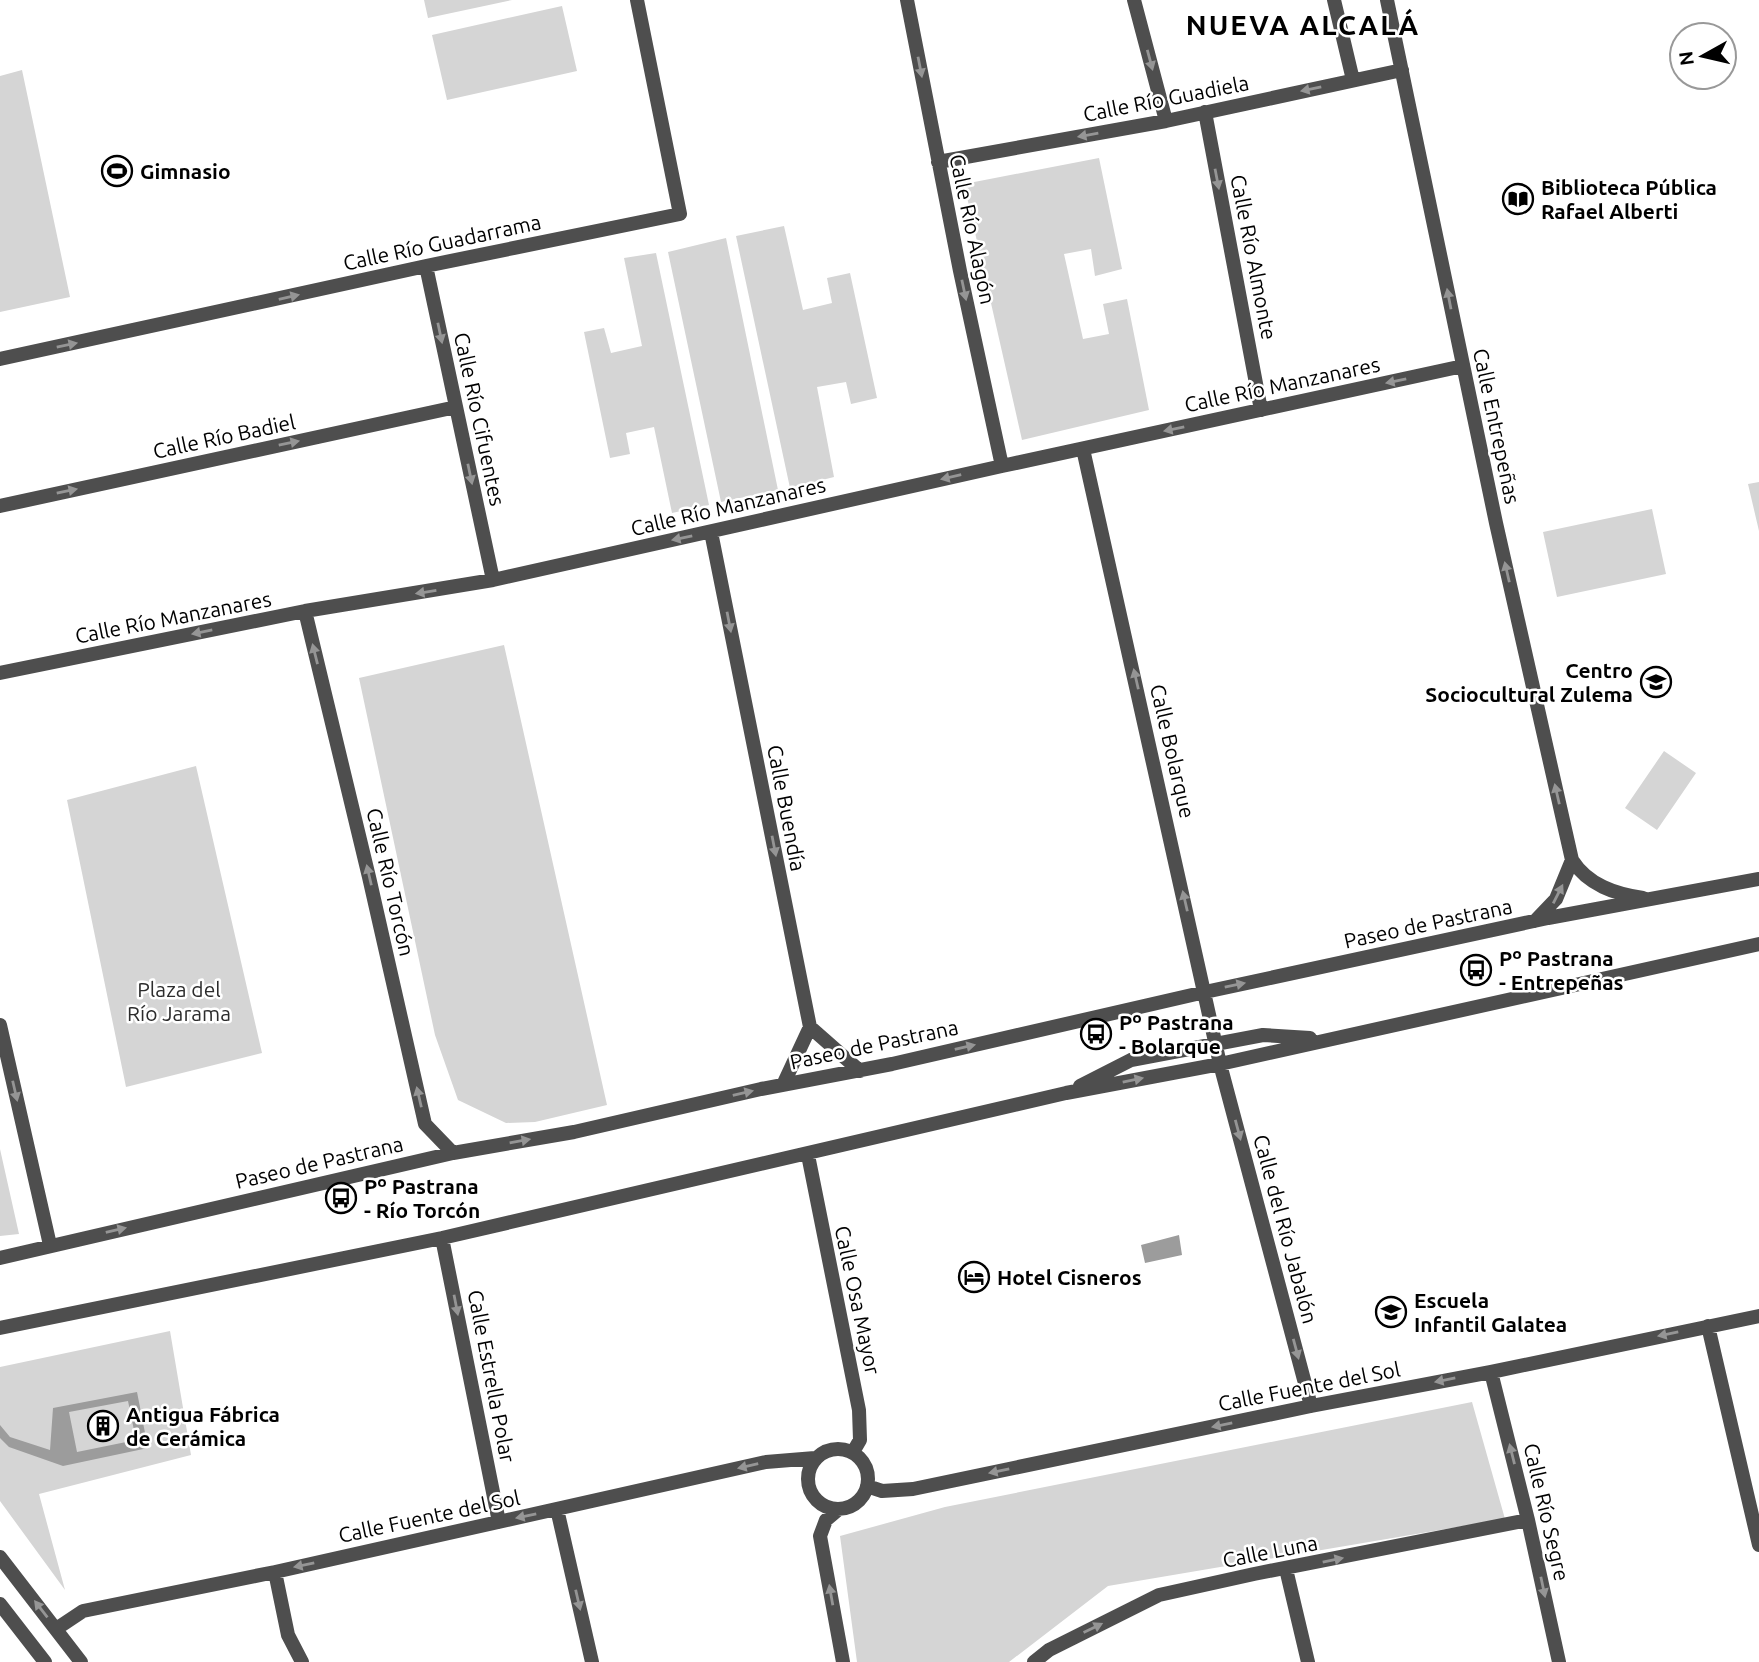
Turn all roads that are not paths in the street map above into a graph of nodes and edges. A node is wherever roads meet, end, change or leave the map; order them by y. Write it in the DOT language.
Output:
graph roads {
  1 [pos="637,0"];
  2 [pos="907,0"];
  3 [pos="1134,0"];
  4 [pos="1334,0"];
  5 [pos="1387,0"];
  6 [pos="1402,70"];
  7 [pos="1353,80"];
  8 [pos="1205,112"];
  9 [pos="1166,121"];
  10 [pos="938,162"];
  11 [pos="426,266"];
  12 [pos="0,359"];
  13 [pos="1463,366"];
  14 [pos="456,407"];
  15 [pos="1261,410"];
  16 [pos="1083,449"];
  17 [pos="1002,466"];
  18 [pos="0,506"];
  19 [pos="710,531"];
  20 [pos="493,580"];
  21 [pos="305,611"];
  22 [pos="0,673"];
  23 [pos="1572,860"];
  24 [pos="1759,879"];
  25 [pos="1655,899"];
  26 [pos="1534,922"];
  27 [pos="1759,944"];
  28 [pos="1205,992"];
  29 [pos="0,1025"];
  30 [pos="810,1027"];
  31 [pos="1331,1038"];
  32 [pos="1216,1044"];
  33 [pos="1220,1063"];
  34 [pos="860,1070"];
  35 [pos="783,1085"];
  36 [pos="1066,1093"];
  37 [pos="453,1153"];
  38 [pos="808,1155"];
  39 [pos="442,1238"];
  40 [pos="50,1245"];
  41 [pos="0,1258"];
  42 [pos="1759,1317"];
  43 [pos="1709,1326"];
  44 [pos="0,1328"];
  45 [pos="1491,1372"];
  46 [pos="1311,1406"];
  47 [pos="853,1452"];
  48 [pos="815,1458"];
  49 [pos="867,1486"];
  50 [pos="557,1509"];
  51 [pos="839,1509"];
  52 [pos="1528,1520"];
  53 [pos="499,1522"];
  54 [pos="1759,1545"];
  55 [pos="0,1557"];
  56 [pos="1286,1569"];
  57 [pos="275,1572"];
  58 [pos="0,1604"];
  59 [pos="56,1629"];
  60 [pos="1050,1656"];
  61 [pos="45,1662"];
  62 [pos="81,1662"];
  63 [pos="302,1662"];
  64 [pos="592,1662"];
  65 [pos="843,1662"];
  66 [pos="1034,1662"];
  67 [pos="1308,1662"];
  68 [pos="1559,1662"];
  1 -- 11 [label="street, Calle Río Guadarrama"];
  2 -- 10 [label="street, Calle Río Alagón, one-way"];
  3 -- 9 [label="street, one-way"];
  4 -- 7 [label="street"];
  5 -- 6 [label="street, Calle Entrepeñas"];
  6 -- 7 [label="street, Calle Río Guadiela"];
  13 -- 6 [label="street, Calle Entrepeñas, one-way"];
  7 -- 8 [label="street, Calle Río Guadiela, one-way"];
  8 -- 9 [label="street, Calle Río Guadiela"];
  8 -- 15 [label="street, Calle Río Almonte, one-way"];
  9 -- 10 [label="street, Calle Río Guadiela, one-way"];
  10 -- 17 [label="street, Calle Río Alagón, one-way"];
  12 -- 11 [label="street, Calle Río Guadarrama, one-way"];
  11 -- 14 [label="street, Calle Río Cifuentes, one-way"];
  13 -- 15 [label="street, Calle Río Manzanares, one-way"];
  23 -- 13 [label="street, Calle Entrepeñas, one-way"];
  18 -- 14 [label="street, Calle Río Badiel, one-way"];
  14 -- 20 [label="street, Calle Río Cifuentes, one-way"];
  15 -- 16 [label="street, Calle Río Manzanares, one-way"];
  16 -- 17 [label="street, Calle Río Manzanares"];
  28 -- 16 [label="street, Calle Bolarque, one-way"];
  17 -- 19 [label="street, Calle Río Manzanares, one-way"];
  19 -- 20 [label="street, Calle Río Manzanares, one-way"];
  19 -- 30 [label="street, Calle Buendía, one-way"];
  20 -- 21 [label="street, Calle Río Manzanares, one-way"];
  21 -- 22 [label="street, Calle Río Manzanares, one-way"];
  37 -- 21 [label="street, Calle Río Torcón, one-way"];
  23 -- 25 [label="street"];
  26 -- 23 [label="street, one-way"];
  24 -- 25 [label="street, Paseo de Pastrana"];
  25 -- 26 [label="street, Paseo de Pastrana"];
  28 -- 26 [label="street, Paseo de Pastrana, one-way"];
  27 -- 31 [label="street"];
  28 -- 32 [label="street, Calle Bolarque"];
  34 -- 28 [label="street, Paseo de Pastrana, one-way"];
  29 -- 40 [label="street, one-way"];
  30 -- 34 [label="street"];
  30 -- 35 [label="street"];
  31 -- 32 [label="street"];
  31 -- 33 [label="street"];
  32 -- 33 [label="street, Calle Bolarque"];
  32 -- 36 [label="street"];
  36 -- 33 [label="street, one-way"];
  33 -- 46 [label="street, Calle del Río Jabalón, one-way"];
  34 -- 35 [label="street, Paseo de Pastrana"];
  37 -- 35 [label="street, Paseo de Pastrana, one-way"];
  36 -- 38 [label="street"];
  40 -- 37 [label="street, Paseo de Pastrana, one-way"];
  38 -- 39 [label="street"];
  38 -- 47 [label="street, Calle Osa Mayor"];
  39 -- 44 [label="street"];
  39 -- 53 [label="street, Calle Estrella Polar, one-way"];
  40 -- 41 [label="street, Paseo de Pastrana"];
  42 -- 43 [label="street, Calle Fuente del Sol"];
  43 -- 45 [label="street, Calle Fuente del Sol, one-way"];
  43 -- 54 [label="street"];
  45 -- 46 [label="street, Calle Fuente del Sol, one-way"];
  52 -- 45 [label="street, Calle Río Segre, one-way"];
  46 -- 49 [label="street, Calle Fuente del Sol, one-way"];
  47 -- 48 [label="street"];
  47 -- 49 [label="street"];
  48 -- 50 [label="street, Calle Fuente del Sol, one-way"];
  48 -- 51 [label="street"];
  49 -- 51 [label="street"];
  50 -- 53 [label="street, Calle Fuente del Sol, one-way"];
  50 -- 64 [label="street, one-way"];
  65 -- 51 [label="street, one-way"];
  56 -- 52 [label="street, Calle Luna, one-way"];
  52 -- 68 [label="street, Calle Río Segre, one-way"];
  53 -- 57 [label="street, Calle Fuente del Sol, one-way"];
  59 -- 55 [label="street, one-way"];
  60 -- 56 [label="street, Calle Luna, one-way"];
  56 -- 67 [label="street"];
  57 -- 59 [label="street, Calle Fuente del Sol"];
  57 -- 63 [label="street"];
  58 -- 61 [label="street"];
  59 -- 62 [label="street"];
  60 -- 66 [label="street, Calle Luna"];
}
